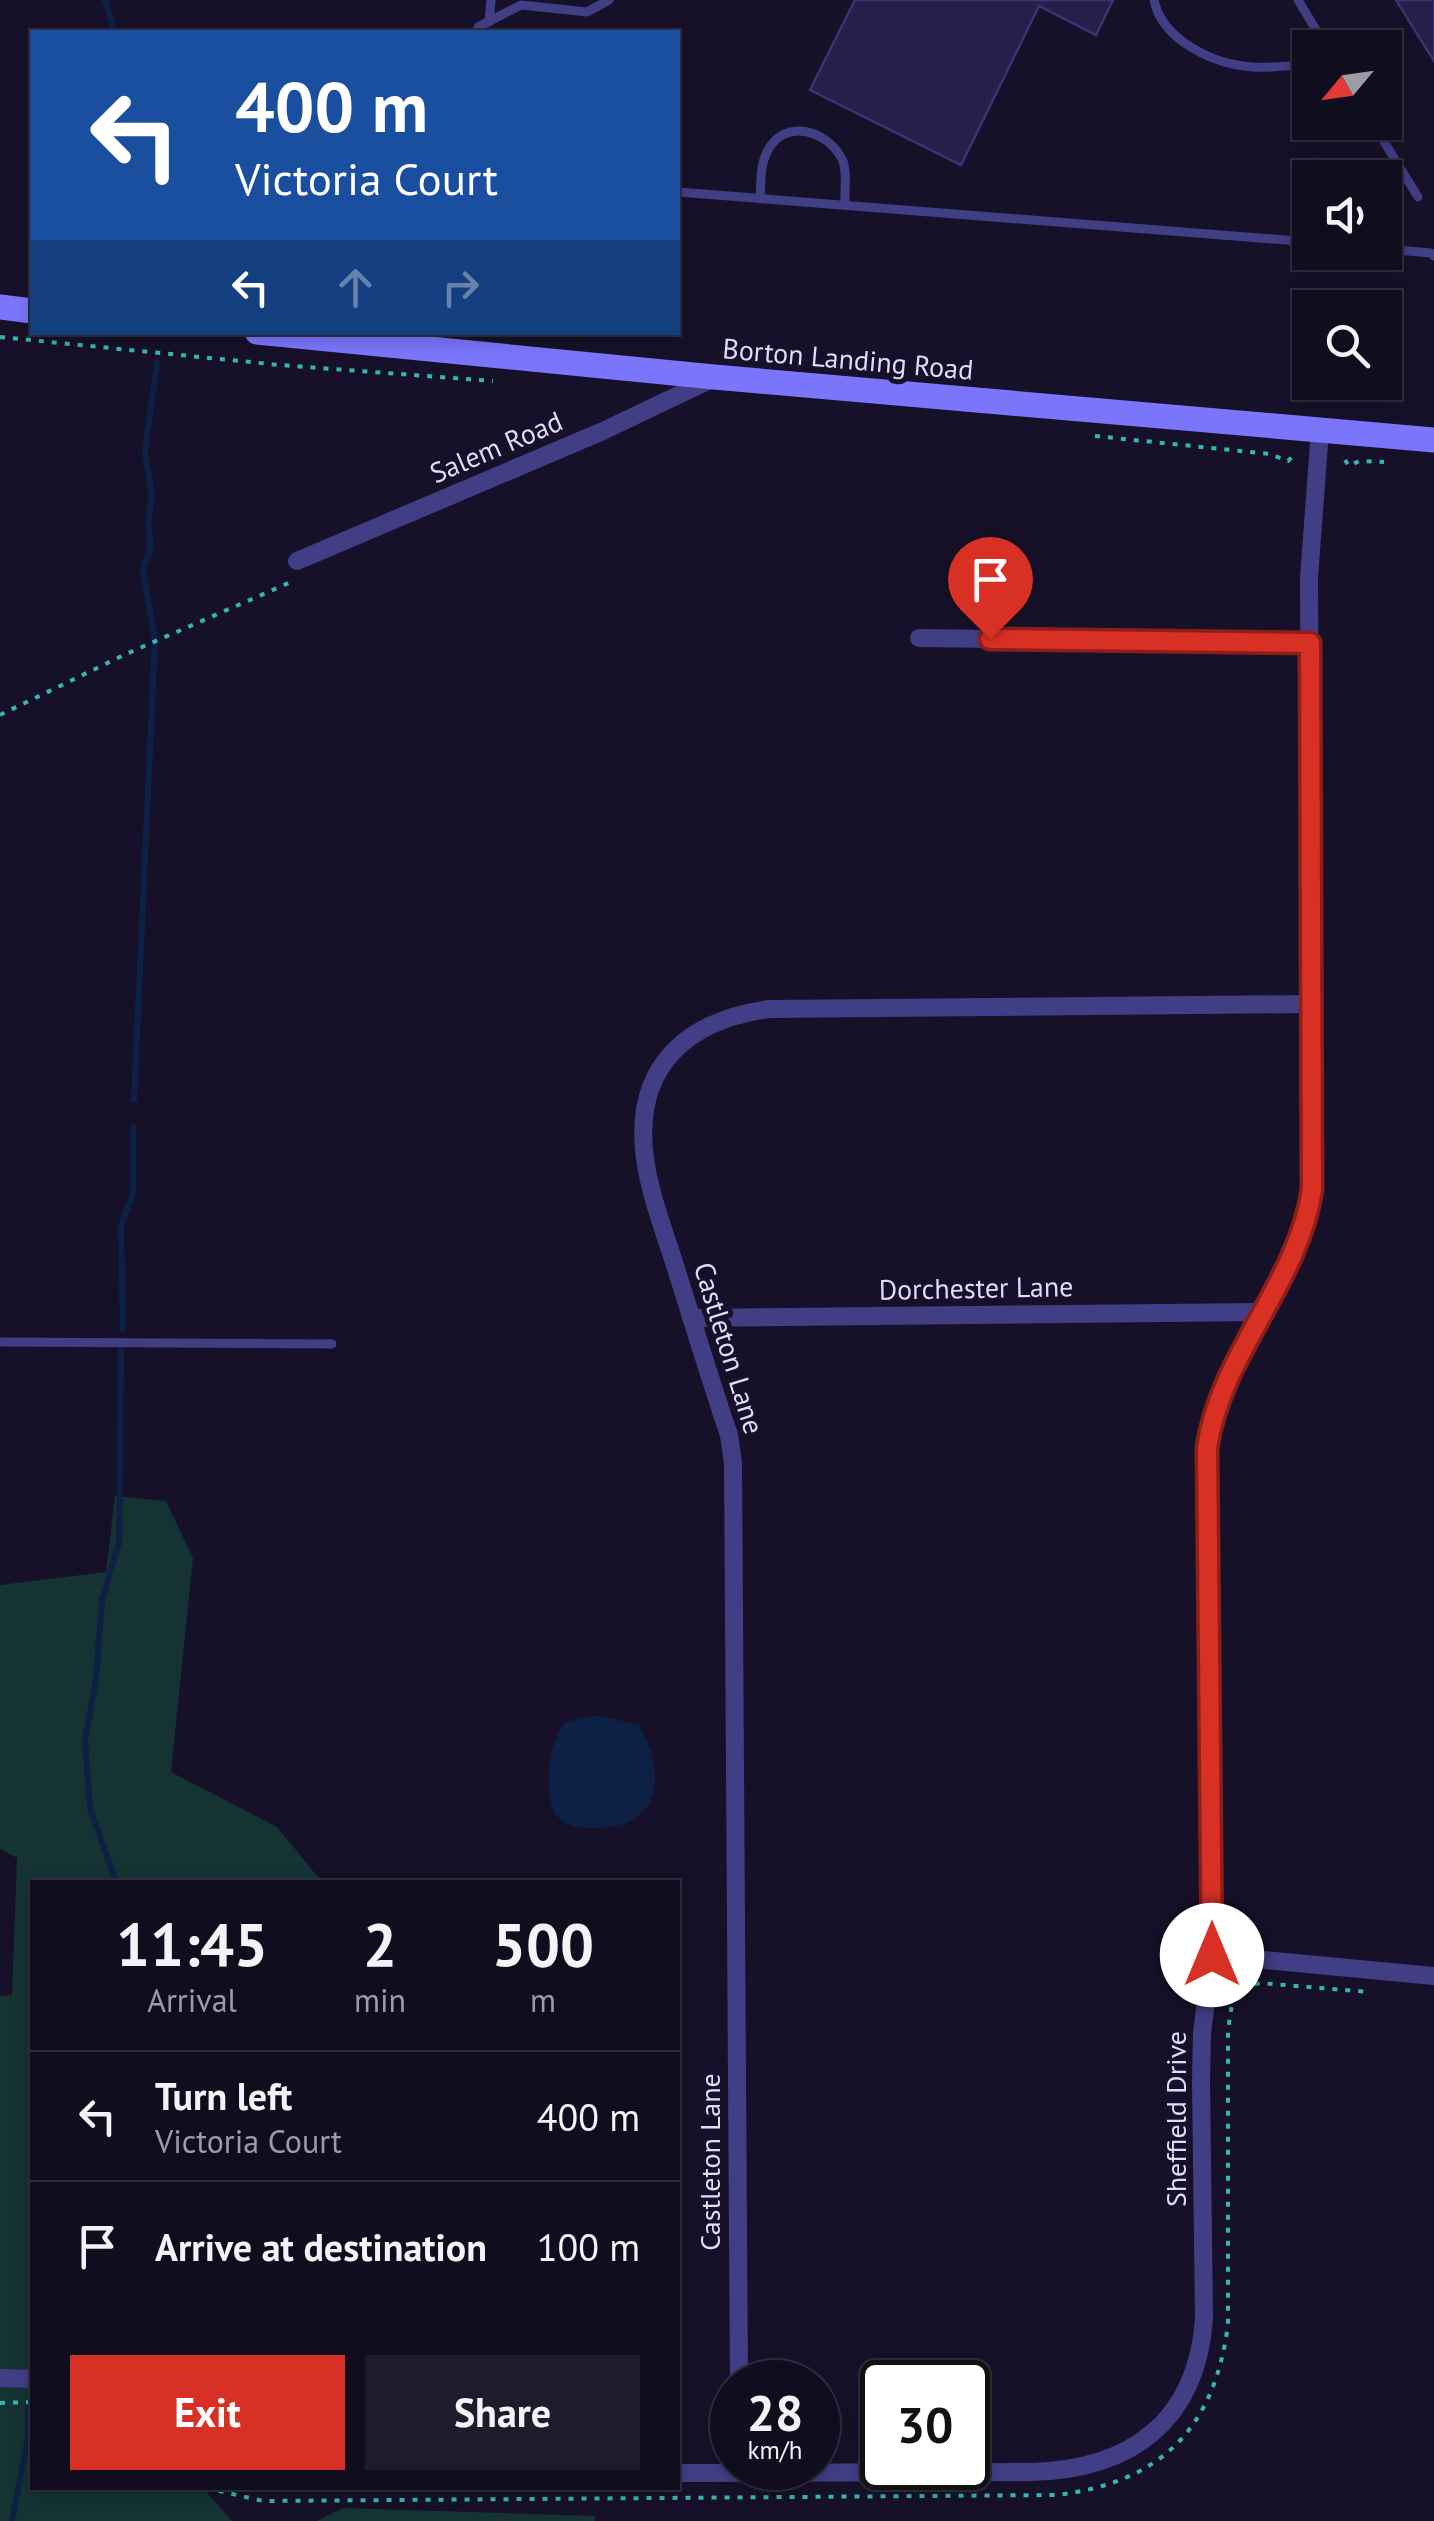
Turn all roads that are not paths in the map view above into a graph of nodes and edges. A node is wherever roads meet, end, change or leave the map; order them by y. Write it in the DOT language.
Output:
graph roads {
  1 [pos="490,0"];
  2 [pos="609,0"];
  3 [pos="1154,0"];
  4 [pos="1298,0"];
  5 [pos="489,22"];
  6 [pos="478,30"];
  7 [pos="1316,30"];
  8 [pos="1292,65"];
  9 [pos="1383,140"];
  10 [pos="680,192"];
  11 [pos="1418,197"];
  12 [pos="760,199"];
  13 [pos="844,205"];
  14 [pos="1292,241"];
  15 [pos="1402,250"];
  16 [pos="1434,256"];
  17 [pos="0,308"];
  18 [pos="30,311"];
  19 [pos="315,335"];
  20 [pos="432,341"];
  21 [pos="714,377"];
  22 [pos="1320,430"];
  23 [pos="1434,440"];
  24 [pos="302,568"];
  25 [pos="920,638"];
  26 [pos="1310,643"];
  27 [pos="1312,1004"];
  28 [pos="1262,1312"];
  29 [pos="692,1318"];
  30 [pos="0,1342"];
  31 [pos="332,1344"];
  32 [pos="1212,1955"];
  33 [pos="1434,1976"];
  34 [pos="739,2360"];
  35 [pos="0,2378"];
  36 [pos="30,2379"];
  37 [pos="840,2470"];
  38 [pos="710,2471"];
  39 [pos="680,2473"];
  1 -- 5 [label="lane"];
  2 -- 5 [label="lane"];
  3 -- 8 [label="lane"];
  4 -- 7 [label="lane"];
  5 -- 6 [label="lane"];
  9 -- 11 [label="lane"];
  10 -- 12 [label="lane"];
  12 -- 13 [label="lane"];
  12 -- 13 [label="lane"];
  13 -- 14 [label="lane"];
  15 -- 16 [label="lane"];
  17 -- 18 [label="street"];
  19 -- 20 [label="street, Borton Landing Road"];
  20 -- 21 [label="street, Borton Landing Road"];
  21 -- 22 [label="street, Borton Landing Road"];
  21 -- 24 [label="street, Salem Road"];
  22 -- 23 [label="street, Borton Landing Road"];
  22 -- 26 [label="street, Sheffield Drive"];
  25 -- 26 [label="street"];
  26 -- 27 [label="street, Sheffield Drive"];
  27 -- 28 [label="street, Sheffield Drive"];
  27 -- 29 [label="street, Castleton Lane"];
  28 -- 29 [label="street, Dorchester Lane"];
  28 -- 32 [label="street, Sheffield Drive"];
  29 -- 34 [label="street, Castleton Lane"];
  30 -- 31 [label="lane"];
  32 -- 33 [label="street"];
  32 -- 37 [label="street, Sheffield Drive"];
  35 -- 36 [label="street"];
  38 -- 39 [label="street, Sheffield Drive"];
}
